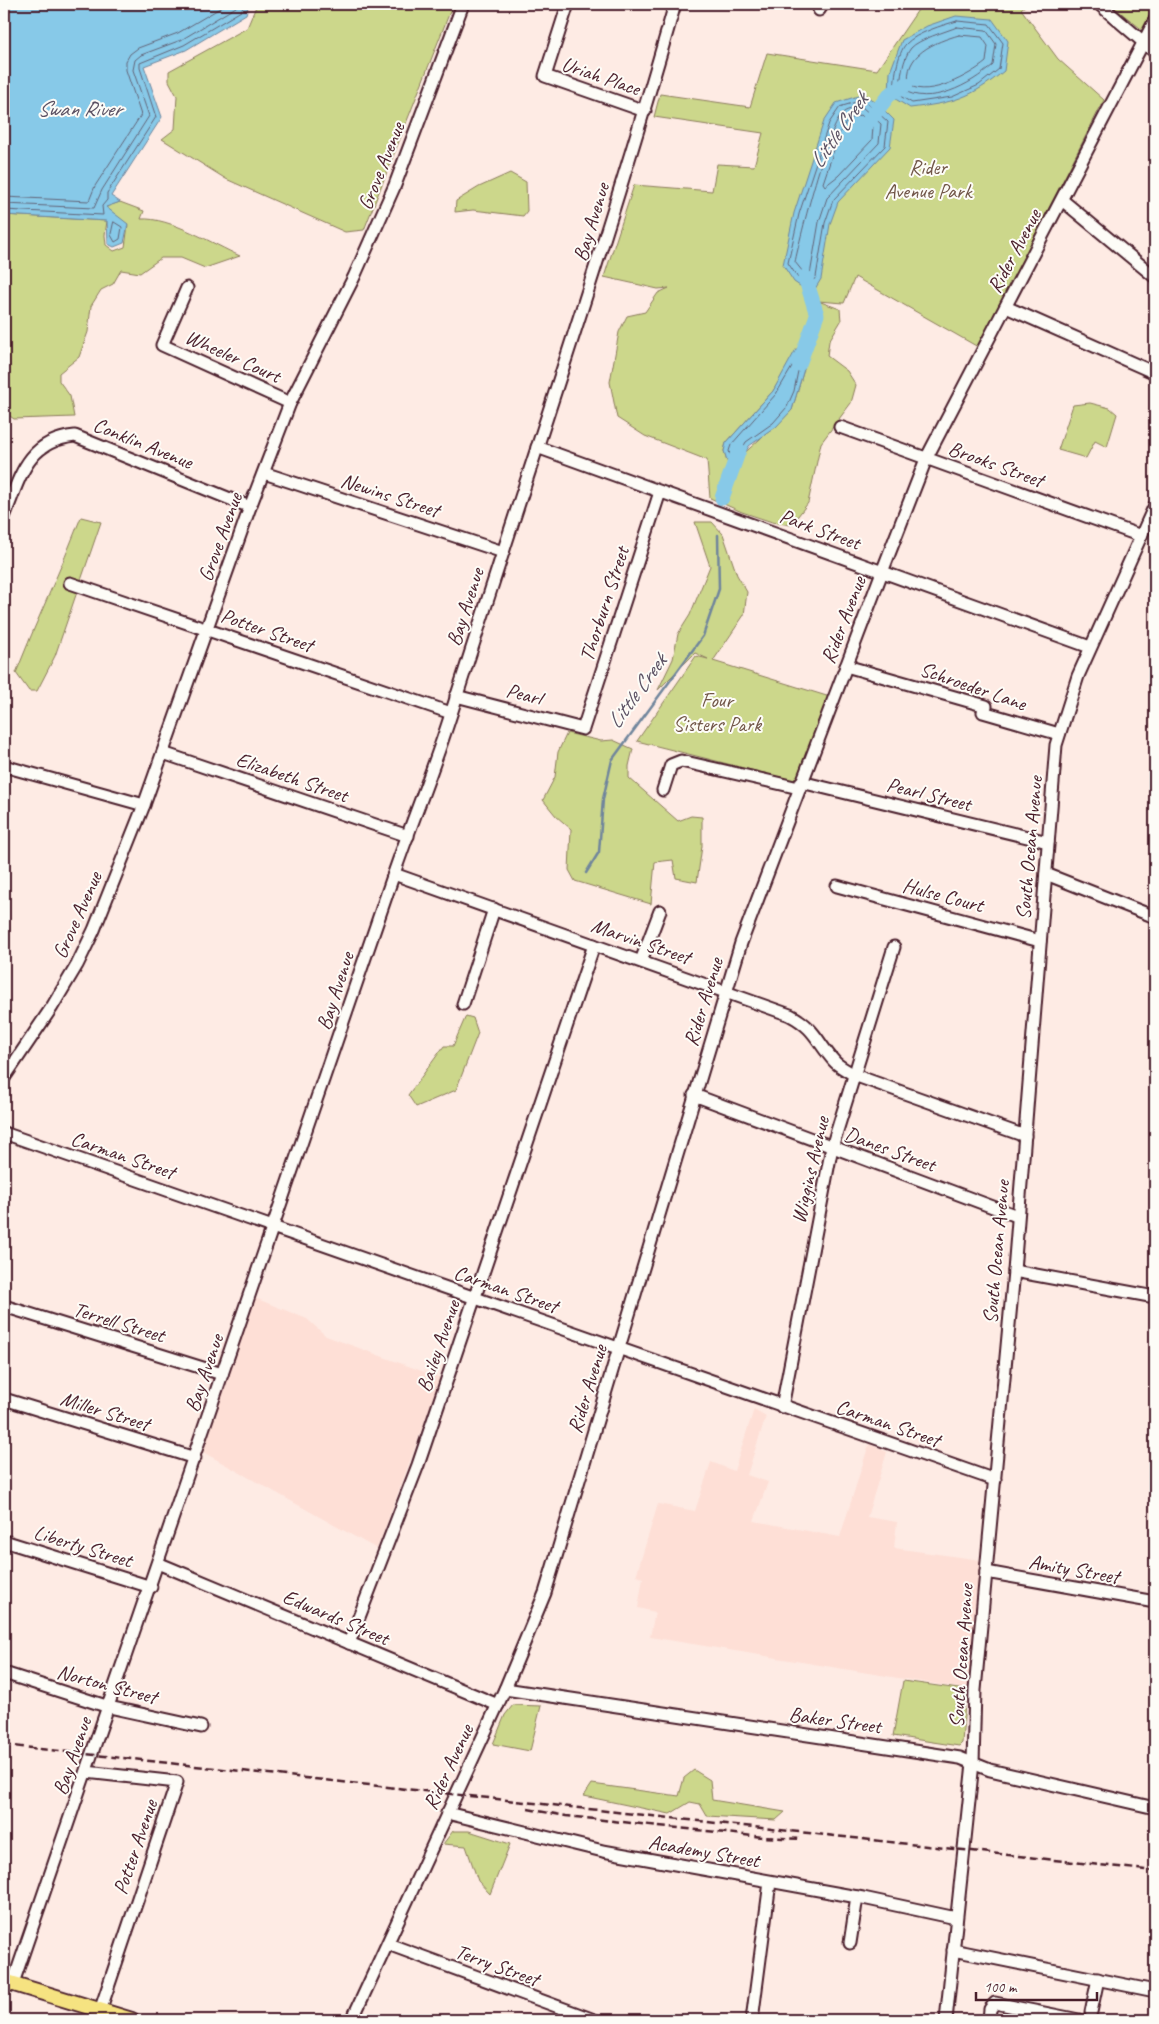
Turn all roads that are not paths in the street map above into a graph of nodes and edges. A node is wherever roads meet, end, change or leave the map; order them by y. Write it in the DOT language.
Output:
graph roads {
  1 [pos="463,4"];
  2 [pos="568,4"];
  3 [pos="675,4"];
  4 [pos="1098,4"];
  5 [pos="1155,20"];
  6 [pos="1143,42"];
  7 [pos="1155,52"];
  8 [pos="645,111"];
  9 [pos="1062,200"];
  10 [pos="1155,277"];
  11 [pos="187,288"];
  12 [pos="1006,307"];
  13 [pos="1155,373"];
  14 [pos="290,402"];
  15 [pos="840,427"];
  16 [pos="537,447"];
  17 [pos="926,459"];
  18 [pos="264,473"];
  19 [pos="660,492"];
  20 [pos="1155,505"];
  21 [pos="250,507"];
  22 [pos="4,517"];
  23 [pos="1141,536"];
  24 [pos="503,552"];
  25 [pos="882,572"];
  26 [pos="70,583"];
  27 [pos="206,630"];
  28 [pos="1090,647"];
  29 [pos="846,666"];
  30 [pos="456,696"];
  31 [pos="451,713"];
  32 [pos="583,729"];
  33 [pos="1059,734"];
  34 [pos="163,753"];
  35 [pos="4,766"];
  36 [pos="800,785"];
  37 [pos="663,790"];
  38 [pos="144,806"];
  39 [pos="408,836"];
  40 [pos="1048,842"];
  41 [pos="394,874"];
  42 [pos="1046,874"];
  43 [pos="837,886"];
  44 [pos="494,909"];
  45 [pos="660,911"];
  46 [pos="1155,917"];
  47 [pos="1040,941"];
  48 [pos="594,945"];
  49 [pos="894,947"];
  50 [pos="641,961"];
  51 [pos="726,991"];
  52 [pos="463,1004"];
  53 [pos="854,1074"];
  54 [pos="4,1078"];
  55 [pos="694,1096"];
  56 [pos="4,1134"];
  57 [pos="1025,1136"];
  58 [pos="832,1147"];
  59 [pos="1017,1216"];
  60 [pos="276,1228"];
  61 [pos="1014,1271"];
  62 [pos="1155,1297"];
  63 [pos="474,1298"];
  64 [pos="4,1306"];
  65 [pos="619,1348"];
  66 [pos="222,1374"];
  67 [pos="4,1399"];
  68 [pos="782,1407"];
  69 [pos="195,1458"];
  70 [pos="995,1480"];
  71 [pos="4,1541"];
  72 [pos="160,1564"];
  73 [pos="986,1572"];
  74 [pos="151,1587"];
  75 [pos="1155,1602"];
  76 [pos="349,1643"];
  77 [pos="4,1674"];
  78 [pos="505,1689"];
  79 [pos="498,1705"];
  80 [pos="109,1707"];
  81 [pos="201,1727"];
  82 [pos="973,1763"];
  83 [pos="86,1772"];
  84 [pos="1155,1808"];
  85 [pos="447,1813"];
  86 [pos="770,1882"];
  87 [pos="857,1897"];
  88 [pos="956,1918"];
  89 [pos="850,1943"];
  90 [pos="388,1944"];
  91 [pos="954,1950"];
  92 [pos="1098,1979"];
  93 [pos="8,1982"];
  94 [pos="1155,1991"];
  95 [pos="100,2010"];
  96 [pos="1094,2016"];
  97 [pos="128,2020"];
  98 [pos="352,2020"];
  99 [pos="594,2020"];
  100 [pos="752,2020"];
  101 [pos="946,2020"];
  102 [pos="989,2020"];
  103 [pos="1079,2020"];
  1 -- 14 [label="street, Grove Avenue"];
  2 -- 8 [label="street, Uriah Place"];
  3 -- 8 [label="street, Bay Avenue"];
  4 -- 6 [label="street"];
  5 -- 6 [label="street, Rider Avenue"];
  6 -- 7 [label="street"];
  6 -- 9 [label="street, Rider Avenue"];
  8 -- 16 [label="street, Bay Avenue"];
  9 -- 10 [label="street"];
  9 -- 12 [label="street, Rider Avenue"];
  11 -- 14 [label="street, Wheeler Court"];
  12 -- 13 [label="street"];
  12 -- 17 [label="street, Rider Avenue"];
  14 -- 18 [label="street, Grove Avenue"];
  15 -- 17 [label="street, Brooks Street"];
  16 -- 19 [label="street, Park Street"];
  16 -- 24 [label="street, Bay Avenue"];
  17 -- 23 [label="street, Brooks Street"];
  17 -- 25 [label="street, Rider Avenue"];
  18 -- 21 [label="street, Grove Avenue"];
  18 -- 24 [label="street, Newins Street"];
  19 -- 25 [label="street, Park Street"];
  19 -- 32 [label="street, Thorburn Street"];
  20 -- 23 [label="street, South Ocean Avenue"];
  21 -- 22 [label="street, Conklin Avenue"];
  21 -- 27 [label="street, Grove Avenue"];
  23 -- 28 [label="street, South Ocean Avenue"];
  24 -- 30 [label="street, Bay Avenue"];
  25 -- 28 [label="street, Park Street"];
  25 -- 29 [label="street, Rider Avenue"];
  26 -- 27 [label="street, Potter Street"];
  27 -- 31 [label="street, Potter Street"];
  27 -- 34 [label="street, Grove Avenue"];
  28 -- 33 [label="street, South Ocean Avenue"];
  29 -- 33 [label="street, Schroeder Lane"];
  29 -- 36 [label="street, Rider Avenue"];
  30 -- 31 [label="street, Bay Avenue"];
  30 -- 32 [label="street, Pearl"];
  31 -- 39 [label="street, Bay Avenue"];
  33 -- 40 [label="street, South Ocean Avenue"];
  34 -- 38 [label="street, Grove Avenue"];
  34 -- 39 [label="street, Elizabeth Street"];
  35 -- 38 [label="street"];
  36 -- 37 [label="street, Pearl Street"];
  36 -- 40 [label="street, Pearl Street"];
  36 -- 51 [label="street, Rider Avenue"];
  38 -- 54 [label="street, Grove Avenue"];
  39 -- 41 [label="street, Bay Avenue"];
  40 -- 42 [label="street, South Ocean Avenue"];
  41 -- 44 [label="street, Marvin Street"];
  41 -- 60 [label="street, Bay Avenue"];
  42 -- 46 [label="street"];
  42 -- 47 [label="street, South Ocean Avenue"];
  43 -- 47 [label="street, Hulse Court"];
  44 -- 48 [label="street, Marvin Street"];
  44 -- 52 [label="street"];
  45 -- 50 [label="street"];
  47 -- 57 [label="street, South Ocean Avenue"];
  48 -- 50 [label="street, Marvin Street"];
  48 -- 63 [label="street, Bailey Avenue"];
  49 -- 53 [label="street, Wiggins Avenue"];
  50 -- 51 [label="street, Marvin Street"];
  51 -- 53 [label="street, Marvin Street"];
  51 -- 55 [label="street, Rider Avenue"];
  53 -- 57 [label="street, Marvin Street"];
  53 -- 58 [label="street, Wiggins Avenue"];
  55 -- 58 [label="street, Danes Street"];
  55 -- 65 [label="street, Rider Avenue"];
  56 -- 60 [label="street, Carman Street"];
  57 -- 59 [label="street, South Ocean Avenue"];
  58 -- 59 [label="street, Danes Street"];
  58 -- 68 [label="street, Wiggins Avenue"];
  59 -- 61 [label="street, South Ocean Avenue"];
  60 -- 63 [label="street, Carman Street"];
  60 -- 66 [label="street, Bay Avenue"];
  61 -- 62 [label="street"];
  61 -- 70 [label="street, South Ocean Avenue"];
  63 -- 65 [label="street, Carman Street"];
  63 -- 76 [label="street, Bailey Avenue"];
  64 -- 66 [label="street, Terrell Street"];
  65 -- 68 [label="street, Carman Street"];
  65 -- 78 [label="street, Rider Avenue"];
  66 -- 69 [label="street, Bay Avenue"];
  67 -- 69 [label="street, Miller Street"];
  68 -- 70 [label="street, Carman Street"];
  69 -- 72 [label="street, Bay Avenue"];
  70 -- 73 [label="street, South Ocean Avenue"];
  71 -- 74 [label="street, Liberty Street"];
  72 -- 74 [label="street, Bay Avenue"];
  72 -- 76 [label="street, Edwards Street"];
  73 -- 75 [label="street, Amity Street"];
  73 -- 82 [label="street, South Ocean Avenue"];
  74 -- 80 [label="street, Bay Avenue"];
  76 -- 79 [label="street, Edwards Street"];
  77 -- 80 [label="street, Norton Street"];
  78 -- 79 [label="street, Rider Avenue"];
  78 -- 82 [label="street, Baker Street"];
  79 -- 85 [label="street, Rider Avenue"];
  80 -- 81 [label="street, Norton Street"];
  80 -- 83 [label="street, Bay Avenue"];
  82 -- 84 [label="street, Baker Street"];
  82 -- 88 [label="street, South Ocean Avenue"];
  83 -- 93 [label="street, Bay Avenue"];
  83 -- 95 [label="street, Potter Avenue"];
  85 -- 86 [label="street, Academy Street"];
  85 -- 90 [label="street, Rider Avenue"];
  86 -- 87 [label="street, Academy Street"];
  86 -- 100 [label="street"];
  87 -- 88 [label="street, Academy Street"];
  87 -- 89 [label="street"];
  88 -- 91 [label="street, South Ocean Avenue"];
  90 -- 98 [label="street, Rider Avenue"];
  90 -- 99 [label="street, Terry Street"];
  91 -- 92 [label="street"];
  91 -- 101 [label="street, South Ocean Avenue"];
  92 -- 94 [label="street"];
  92 -- 96 [label="street"];
  93 -- 95 [label="main road"];
  95 -- 97 [label="main road"];
  96 -- 103 [label="street"];
  102 -- 103 [label="street"];
}
